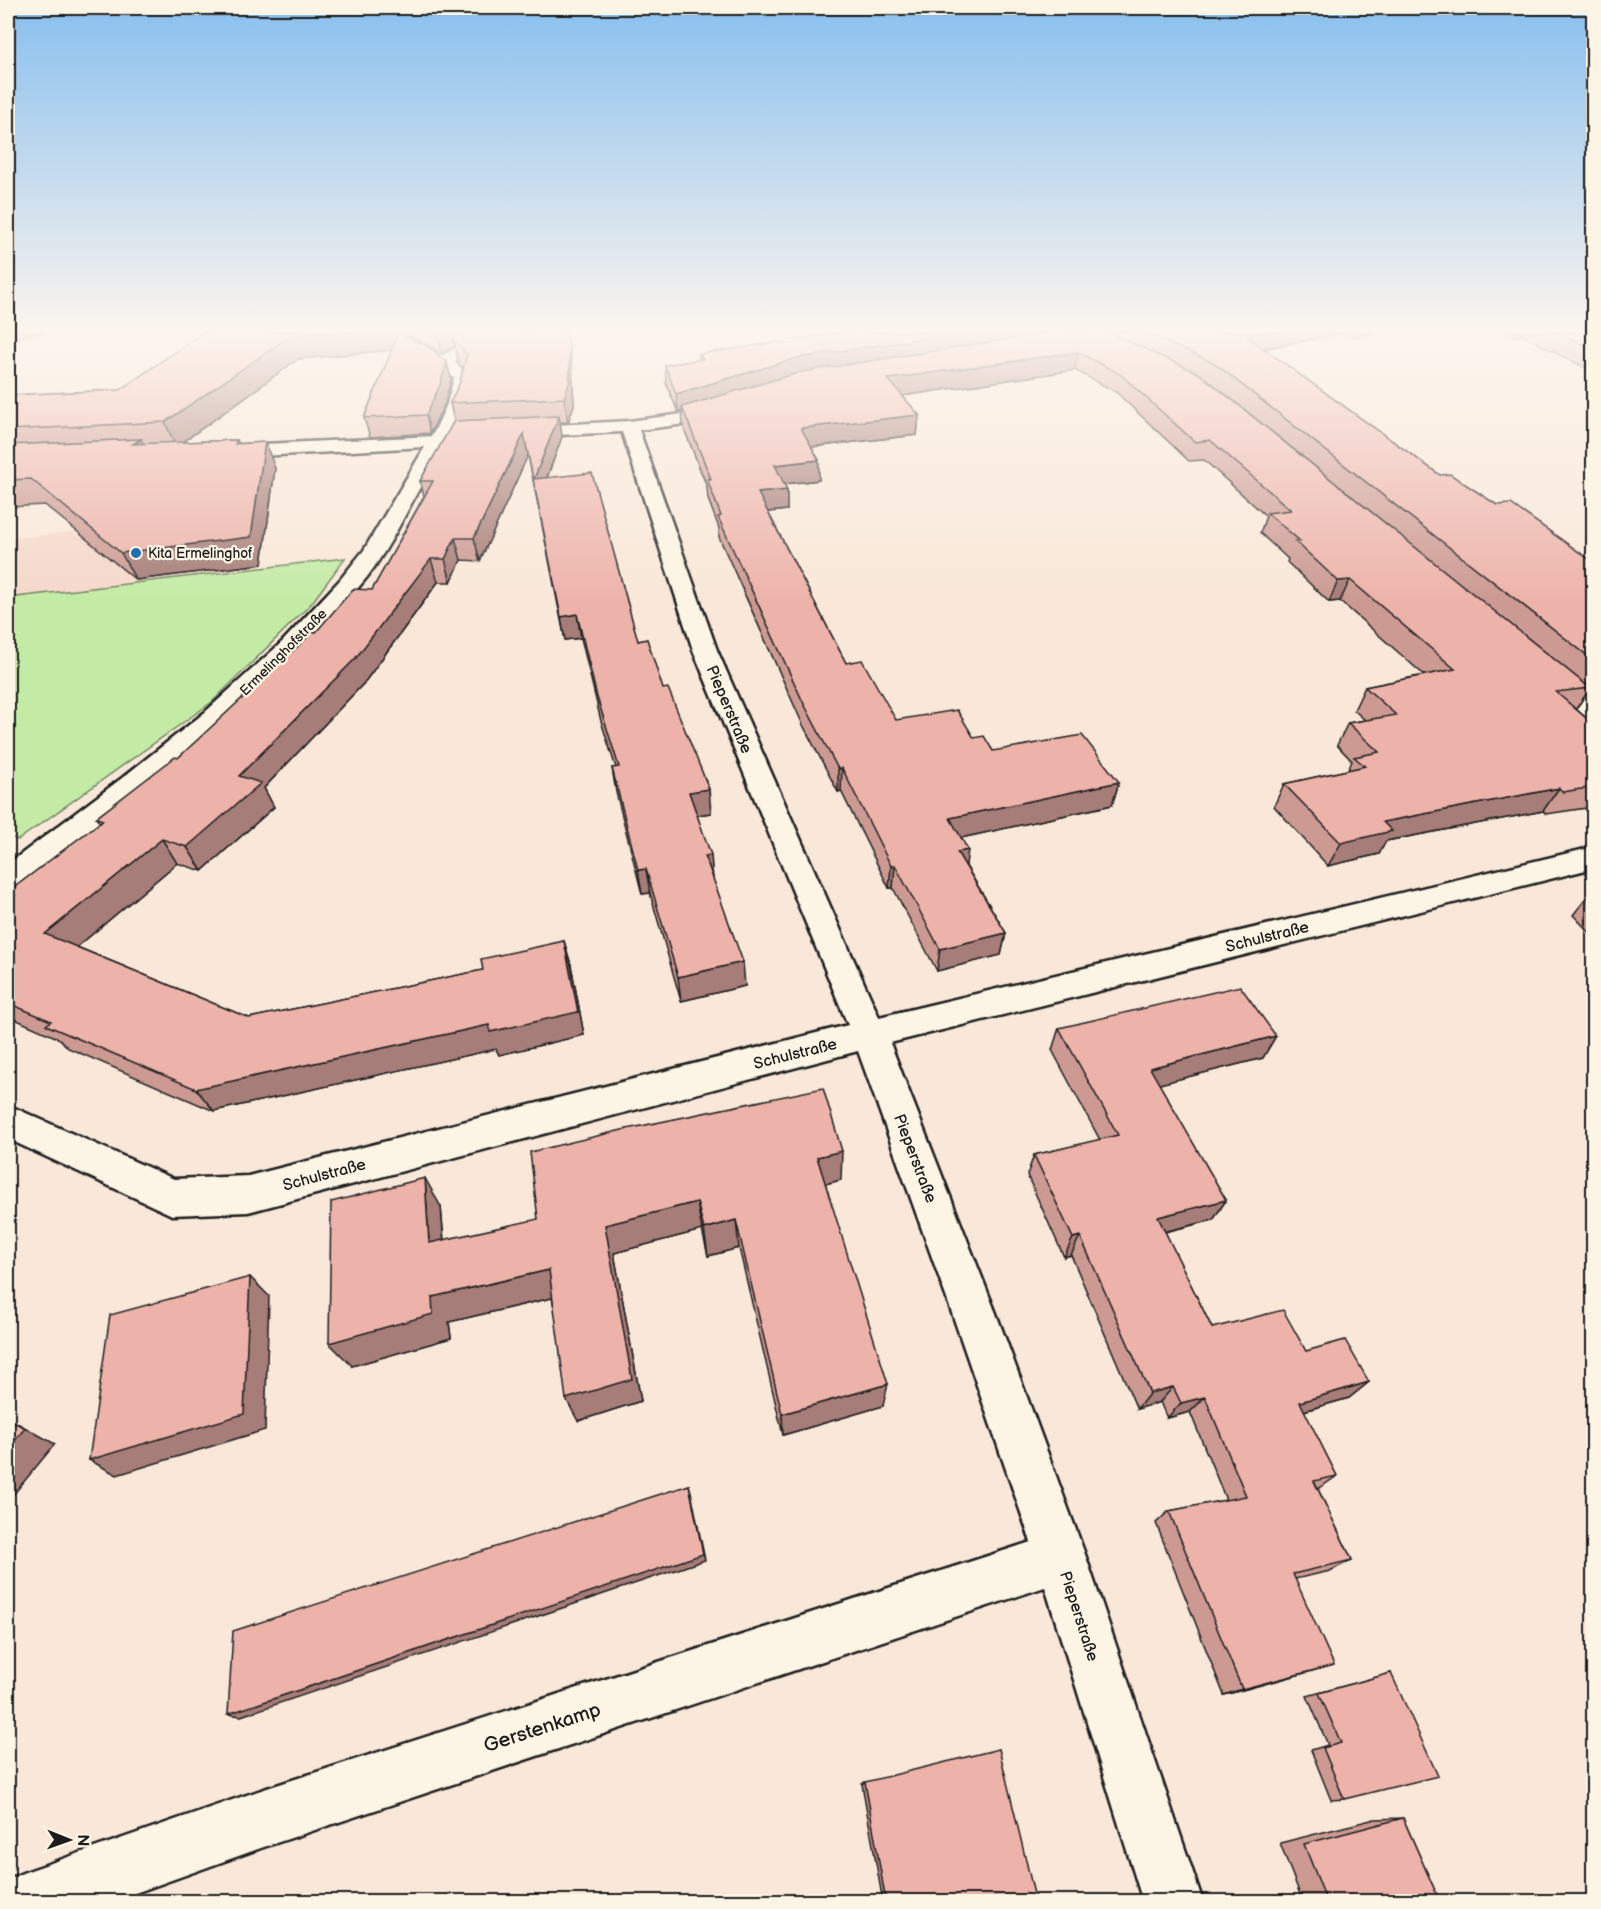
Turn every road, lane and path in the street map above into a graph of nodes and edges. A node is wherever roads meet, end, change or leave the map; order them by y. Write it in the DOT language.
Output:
graph roads {
  1 [pos="448,421"];
  2 [pos="669,421"];
  3 [pos="629,426"];
  4 [pos="500,432"];
  5 [pos="465,434"];
  6 [pos="438,439"];
  7 [pos="203,453"];
  8 [pos="1531,658"];
  9 [pos="1593,710"];
  10 [pos="1593,857"];
  11 [pos="8,879"];
  12 [pos="868,1034"];
  13 [pos="8,1121"];
  14 [pos="1061,1557"];
  15 [pos="25,1902"];
  16 [pos="1173,1902"];
  1 -- 6 [label="street, Ermelinghofstraße"];
  2 -- 3 [label="street"];
  3 -- 4 [label="street"];
  3 -- 12 [label="street, Pieperstraße"];
  5 -- 6 [label="street"];
  6 -- 7 [label="street"];
  6 -- 11 [label="street, Ermelinghofstraße"];
  8 -- 9 [label="street"];
  10 -- 12 [label="street, Schulstraße"];
  12 -- 13 [label="street, Schulstraße"];
  12 -- 14 [label="street, Pieperstraße"];
  14 -- 15 [label="street, Gerstenkamp"];
  14 -- 16 [label="street, Pieperstraße"];
}
